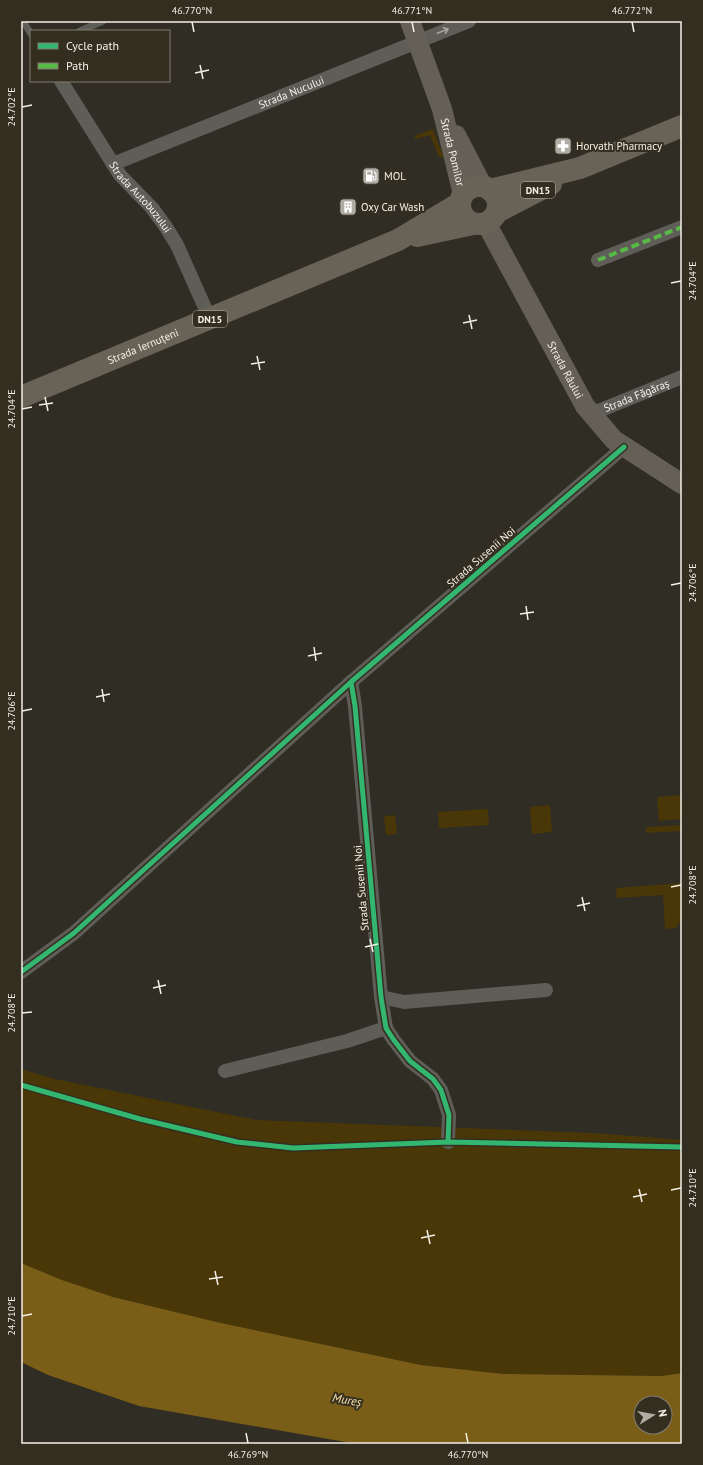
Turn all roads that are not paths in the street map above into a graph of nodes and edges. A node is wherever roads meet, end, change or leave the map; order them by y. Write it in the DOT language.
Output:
graph roads {
  1 [pos="23,21"];
  2 [pos="103,21"];
  3 [pos="410,21"];
  4 [pos="469,21"];
  5 [pos="82,30"];
  6 [pos="30,32"];
  7 [pos="418,41"];
  8 [pos="62,82"];
  9 [pos="442,109"];
  10 [pos="682,126"];
  11 [pos="113,164"];
  12 [pos="580,168"];
  13 [pos="487,188"];
  14 [pos="461,199"];
  15 [pos="485,220"];
  16 [pos="682,227"];
  17 [pos="398,240"];
  18 [pos="598,260"];
  19 [pos="210,319"];
  20 [pos="682,377"];
  21 [pos="21,397"];
  22 [pos="591,414"];
  23 [pos="624,447"];
  24 [pos="682,484"];
  25 [pos="351,682"];
  26 [pos="21,972"];
  27 [pos="546,990"];
  28 [pos="381,997"];
  29 [pos="386,1028"];
  30 [pos="225,1071"];
  31 [pos="448,1142"];
  1 -- 6 [label="lane"];
  2 -- 5 [label="lane"];
  3 -- 7 [label="main road, Strada Pomilor"];
  7 -- 4 [label="street, Strada Nucului, one-way"];
  7 -- 9 [label="main road, Strada Pomilor"];
  7 -- 11 [label="street, Strada Nucului"];
  8 -- 11 [label="street, Strada Autobuzului"];
  9 -- 13 [label="main road, Strada Pomilor"];
  9 -- 14 [label="main road, Strada Pomilor"];
  10 -- 12 [label="main road, Strada Iernuțeni / DN15"];
  11 -- 19 [label="street, Strada Autobuzului"];
  12 -- 13 [label="main road, Strada Iernuțeni / DN15"];
  12 -- 15 [label="main road, Strada Iernuțeni / DN15"];
  13 -- 14 [label="main road, DN15"];
  13 -- 15 [label="main road"];
  14 -- 15 [label="main road"];
  14 -- 17 [label="main road, Strada Iernuțeni / DN15"];
  15 -- 17 [label="main road, Strada Iernuțeni / DN15"];
  15 -- 22 [label="main road, Strada Râului"];
  16 -- 18 [label="street"];
  17 -- 19 [label="main road, Strada Iernuțeni / DN15"];
  19 -- 21 [label="main road, Strada Iernuțeni / DN15"];
  20 -- 22 [label="street, Strada Făgăraș"];
  22 -- 23 [label="main road, Strada Râului"];
  23 -- 24 [label="main road, Strada Râului"];
  23 -- 25 [label="street, Strada Susenii Noi"];
  25 -- 26 [label="street, Strada Susenii Noi"];
  25 -- 28 [label="street, Strada Susenii Noi"];
  27 -- 28 [label="street"];
  28 -- 29 [label="street, Strada Susenii Noi"];
  29 -- 30 [label="street"];
  29 -- 31 [label="street, Strada Susenii Noi"];
}
